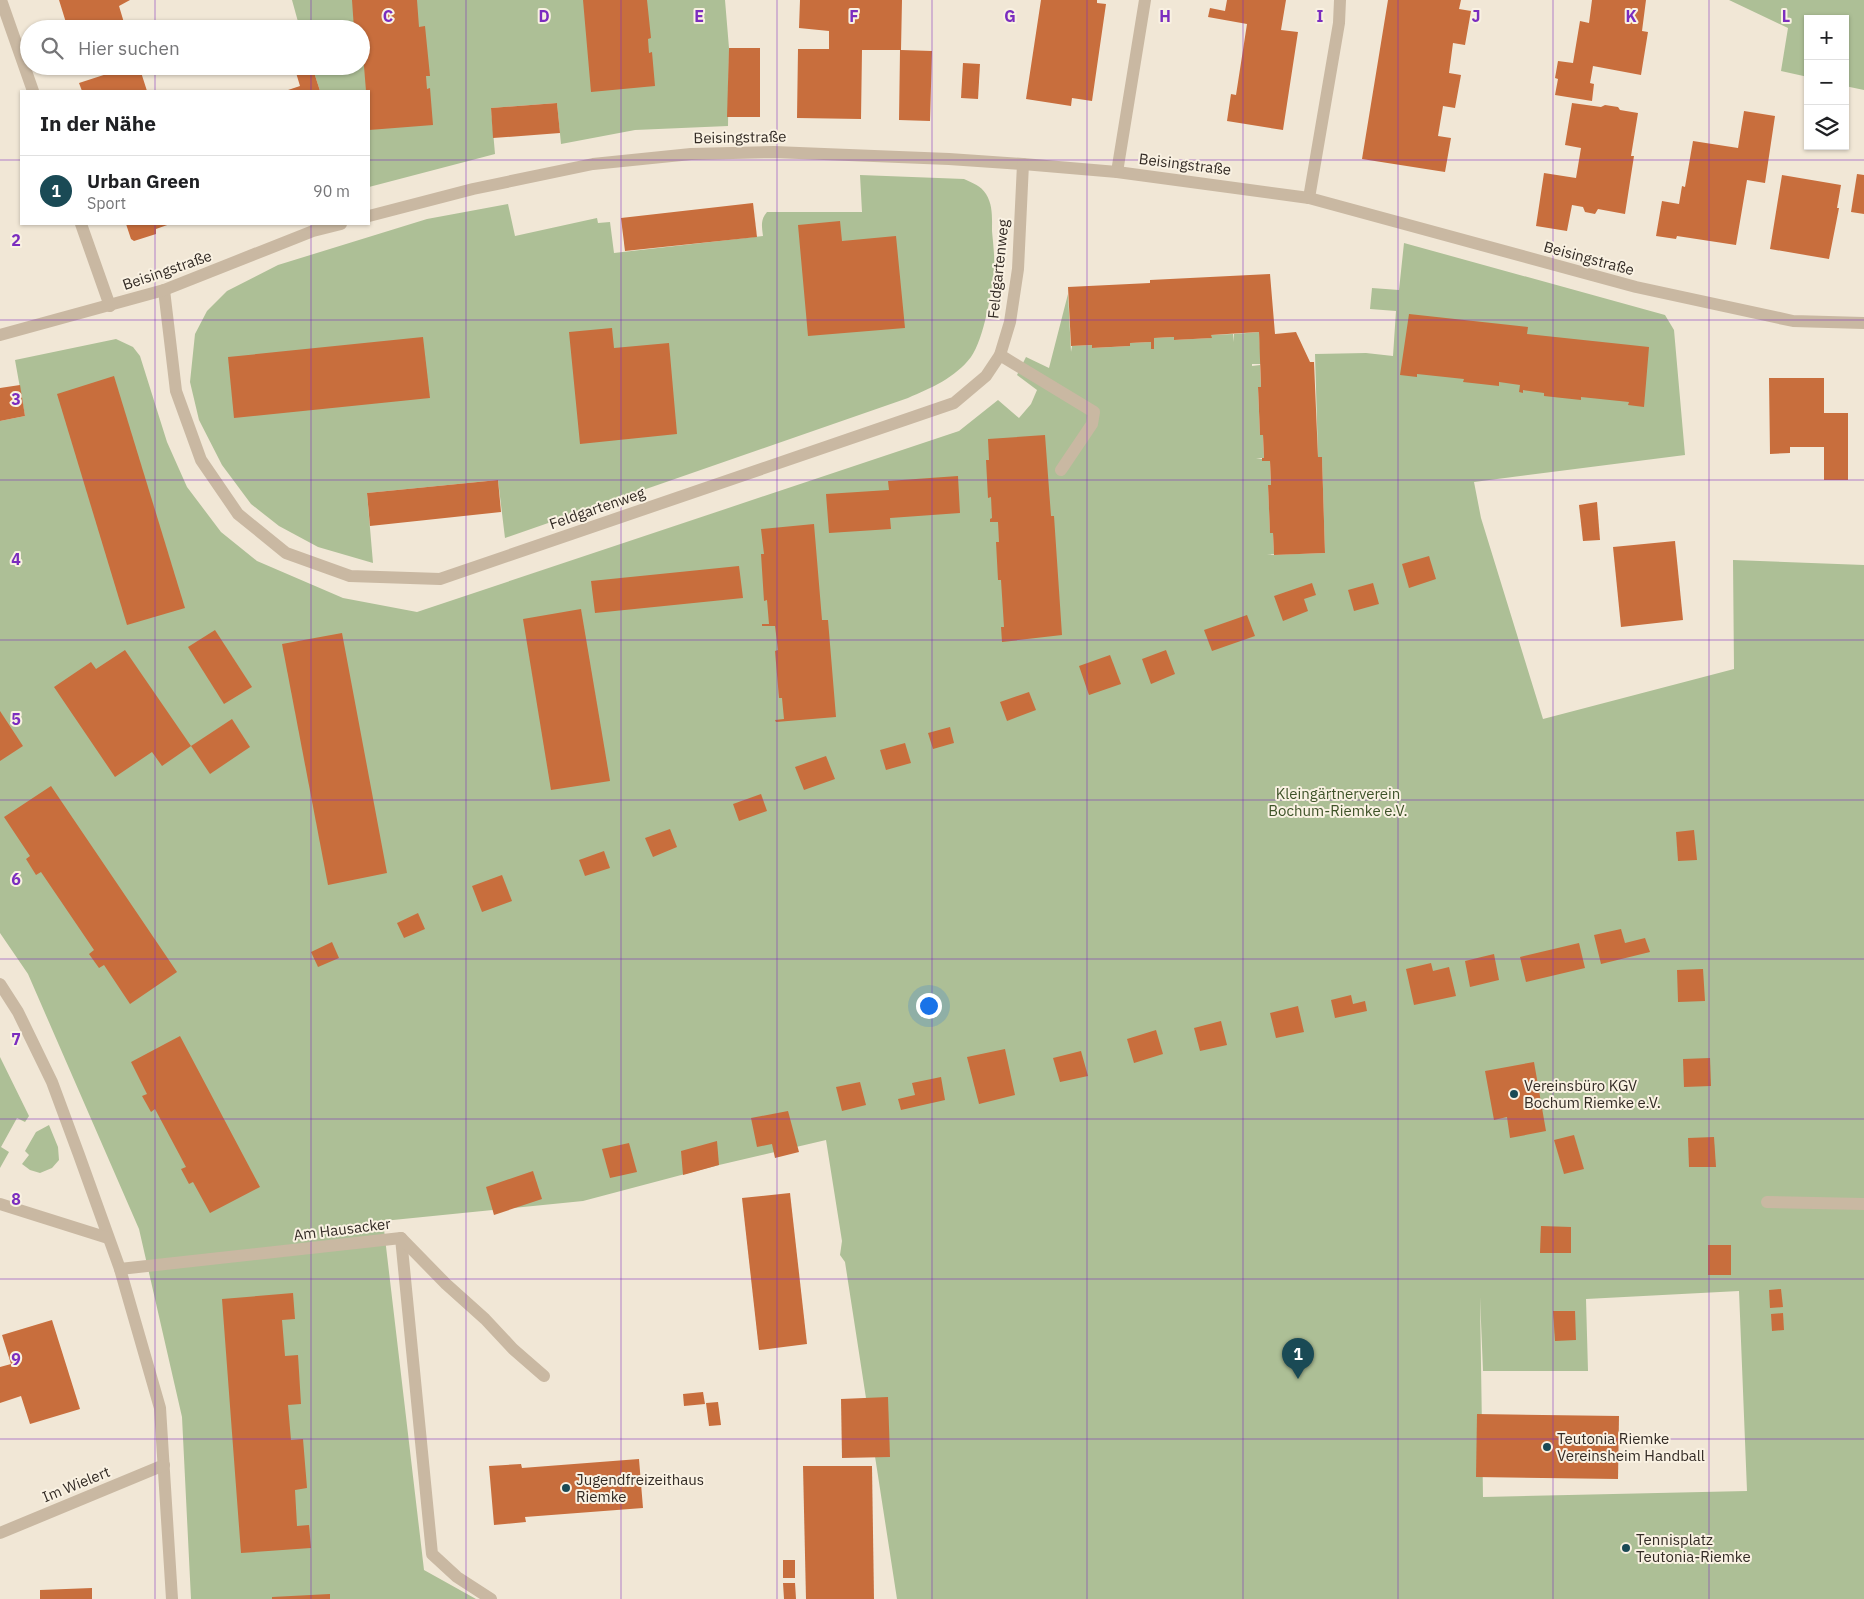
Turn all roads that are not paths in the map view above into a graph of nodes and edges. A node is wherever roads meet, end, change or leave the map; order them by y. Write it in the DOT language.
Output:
graph roads {
  1 [pos="1,0"];
  2 [pos="1145,0"];
  3 [pos="1340,0"];
  4 [pos="20,54"];
  5 [pos="27,75"];
  6 [pos="33,90"];
  7 [pos="1023,164"];
  8 [pos="1117,172"];
  9 [pos="1309,198"];
  10 [pos="370,216"];
  11 [pos="81,225"];
  12 [pos="337,225"];
  13 [pos="164,290"];
  14 [pos="110,306"];
  15 [pos="1864,323"];
  16 [pos="0,335"];
  17 [pos="1000,355"];
  18 [pos="1060,470"];
  19 [pos="0,984"];
  20 [pos="1767,1202"];
  21 [pos="0,1204"];
  22 [pos="1864,1204"];
  23 [pos="108,1238"];
  24 [pos="401,1238"];
  25 [pos="120,1270"];
  26 [pos="544,1376"];
  27 [pos="164,1465"];
  28 [pos="0,1533"];
  29 [pos="172,1599"];
  30 [pos="491,1599"];
  1 -- 4 [label="street"];
  2 -- 8 [label="street, Beisingstraße"];
  3 -- 9 [label="street"];
  5 -- 6 [label="street"];
  7 -- 8 [label="street, Beisingstraße"];
  7 -- 10 [label="street, Beisingstraße"];
  7 -- 17 [label="street, Feldgartenweg"];
  8 -- 9 [label="street, Beisingstraße"];
  9 -- 15 [label="street, Beisingstraße"];
  11 -- 14 [label="street"];
  12 -- 13 [label="street, Beisingstraße"];
  13 -- 14 [label="street, Beisingstraße"];
  13 -- 17 [label="street, Feldgartenweg"];
  14 -- 16 [label="street, Beisingstraße"];
  17 -- 18 [label="street"];
  19 -- 23 [label="street"];
  20 -- 22 [label="street"];
  21 -- 23 [label="street"];
  23 -- 25 [label="street"];
  24 -- 25 [label="street, Am Hausacker"];
  24 -- 26 [label="street, Am Hausacker"];
  24 -- 30 [label="street"];
  25 -- 27 [label="street"];
  27 -- 28 [label="street, Im Wielert"];
  27 -- 29 [label="street"];
}
